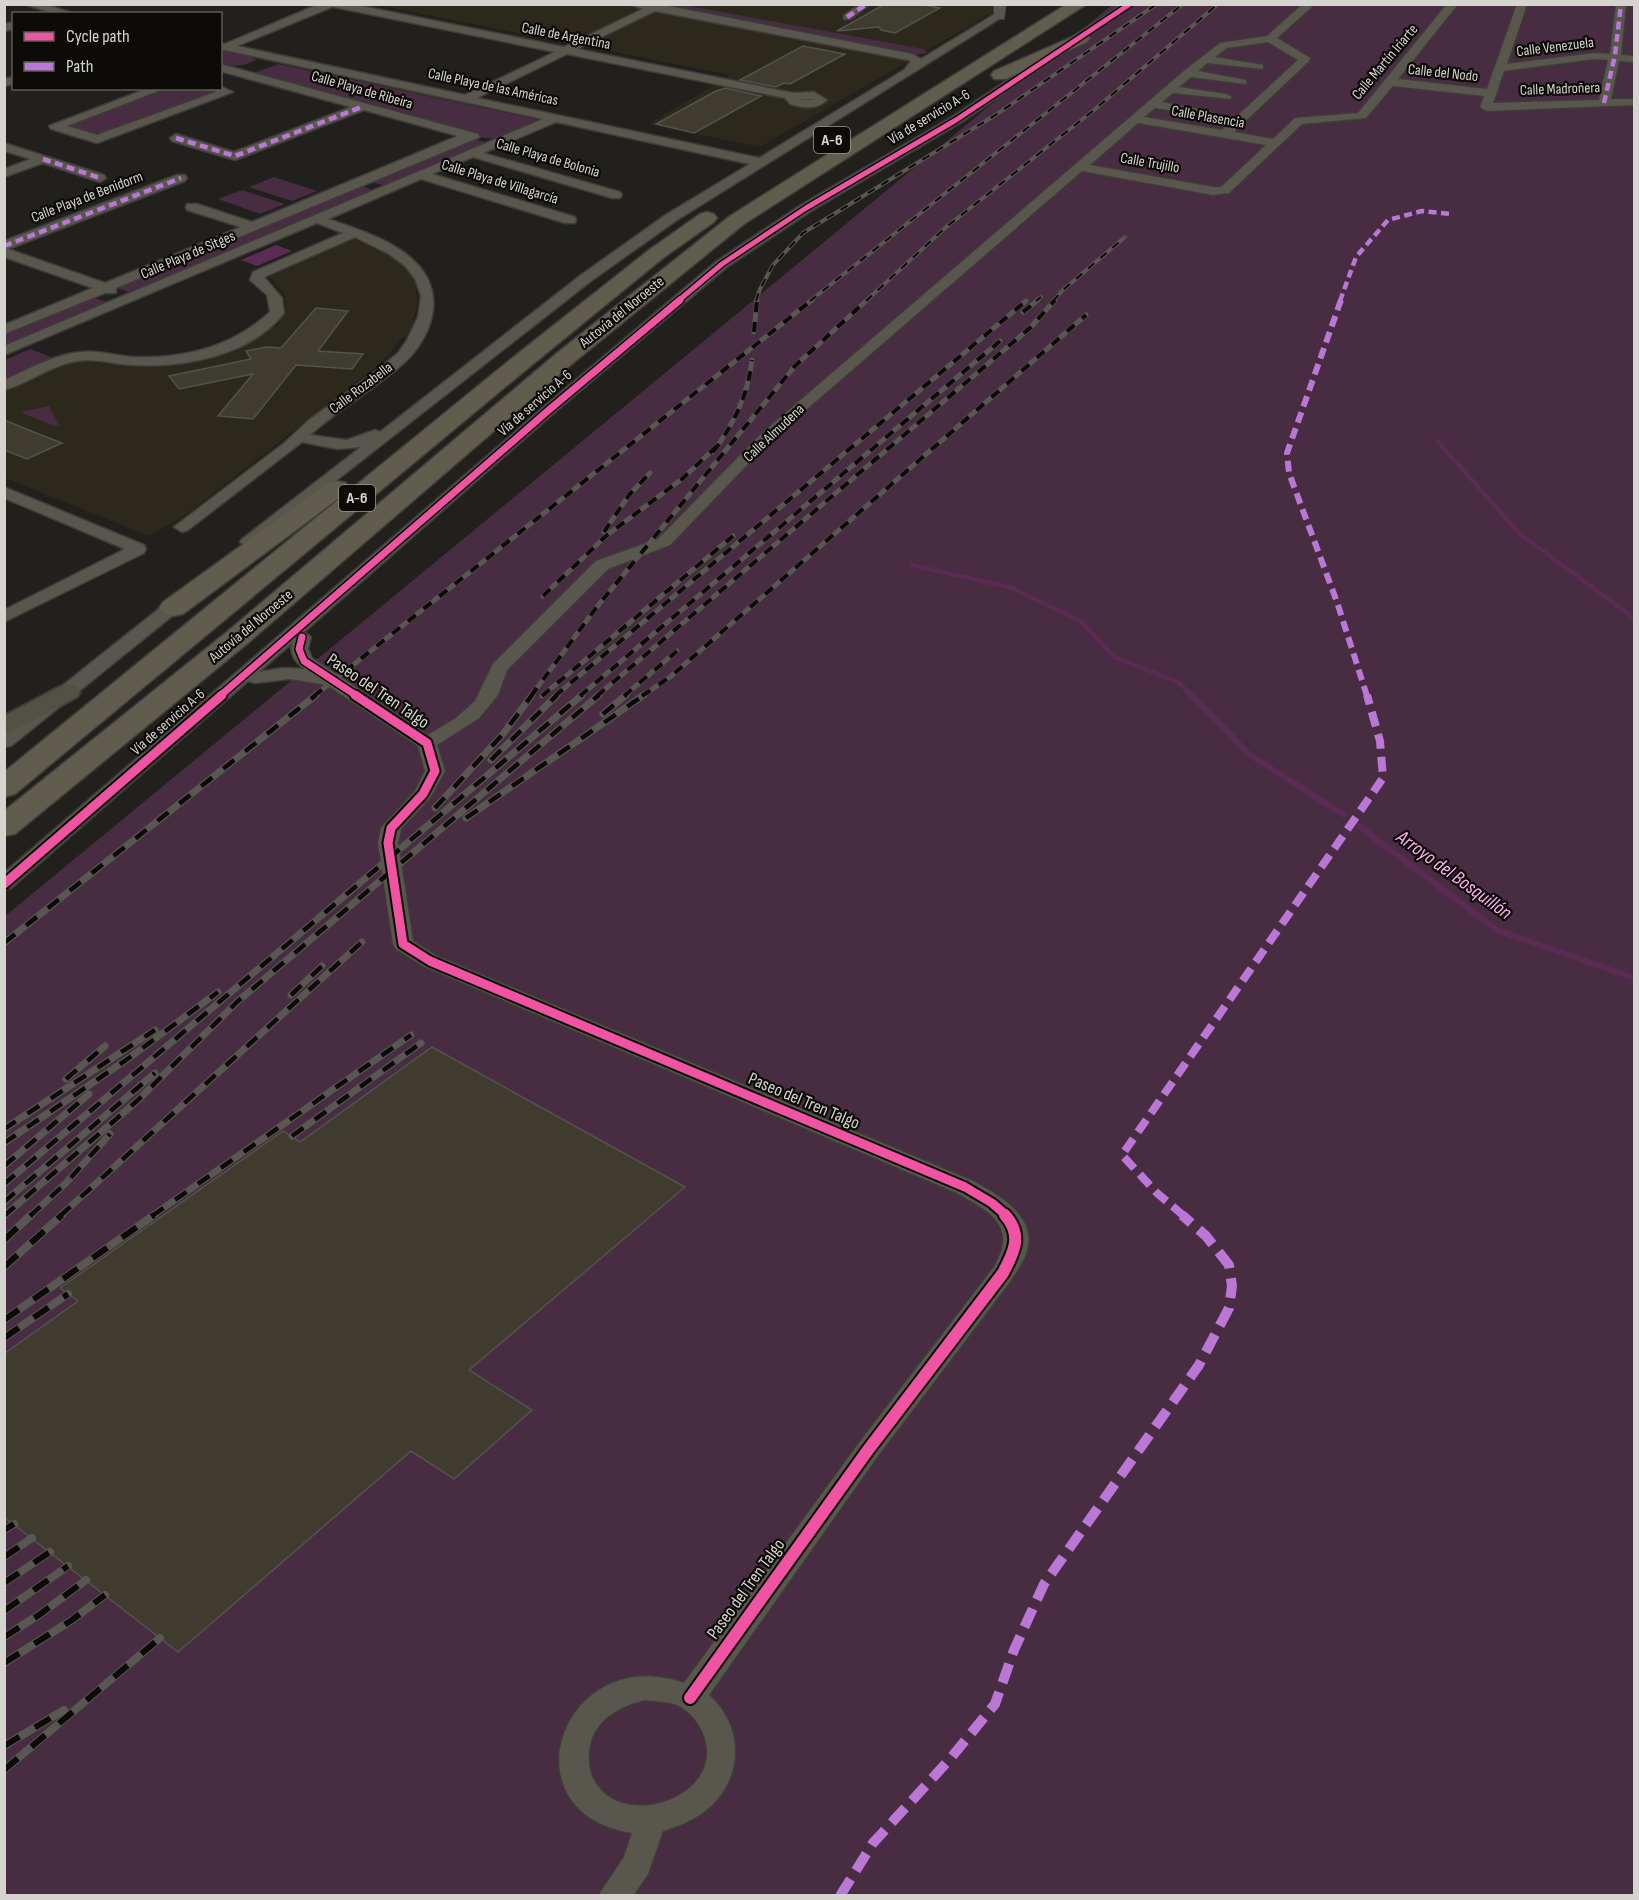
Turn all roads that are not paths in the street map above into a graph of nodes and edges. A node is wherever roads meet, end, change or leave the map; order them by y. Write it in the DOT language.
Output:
graph roads {
  1 [pos="29,4"];
  2 [pos="332,4"];
  3 [pos="634,4"];
  4 [pos="693,4"];
  5 [pos="867,4"];
  6 [pos="1050,4"];
  7 [pos="1079,4"];
  8 [pos="1130,4"];
  9 [pos="1310,4"];
  10 [pos="1453,4"];
  11 [pos="1621,4"];
  12 [pos="1520,5"];
  13 [pos="657,6"];
  14 [pos="1000,10"];
  15 [pos="53,12"];
  16 [pos="847,17"];
  17 [pos="970,35"];
  18 [pos="868,37"];
  19 [pos="1081,38"];
  20 [pos="1270,39"];
  21 [pos="891,41"];
  22 [pos="1242,42"];
  23 [pos="855,46"];
  24 [pos="223,47"];
  25 [pos="877,50"];
  26 [pos="566,51"];
  27 [pos="1293,51"];
  28 [pos="1614,57"];
  29 [pos="275,58"];
  30 [pos="1205,59"];
  31 [pos="1635,59"];
  32 [pos="1259,67"];
  33 [pos="222,68"];
  34 [pos="1499,68"];
  35 [pos="238,72"];
  36 [pos="1188,73"];
  37 [pos="906,74"];
  38 [pos="222,77"];
  39 [pos="1242,82"];
  40 [pos="1391,82"];
  41 [pos="1170,89"];
  42 [pos="155,90"];
  43 [pos="222,90"];
  44 [pos="1491,93"];
  45 [pos="793,96"];
  46 [pos="1226,98"];
  47 [pos="468,99"];
  48 [pos="1635,102"];
  49 [pos="1604,103"];
  50 [pos="1153,104"];
  51 [pos="364,106"];
  52 [pos="1208,114"];
  53 [pos="555,118"];
  54 [pos="1134,119"];
  55 [pos="1225,134"];
  56 [pos="469,136"];
  57 [pos="176,138"];
  58 [pos="495,143"];
  59 [pos="1276,143"];
  60 [pos="4,147"];
  61 [pos="471,153"];
  62 [pos="43,159"];
  63 [pos="759,162"];
  64 [pos="1081,167"];
  65 [pos="4,173"];
  66 [pos="421,175"];
  67 [pos="100,178"];
  68 [pos="181,178"];
  69 [pos="358,182"];
  70 [pos="385,190"];
  71 [pos="1213,191"];
  72 [pos="616,195"];
  73 [pos="192,207"];
  74 [pos="713,214"];
  75 [pos="316,219"];
  76 [pos="570,220"];
  77 [pos="252,226"];
  78 [pos="356,232"];
  79 [pos="4,246"];
  80 [pos="4,252"];
  81 [pos="4,261"];
  82 [pos="99,291"];
  83 [pos="126,300"];
  84 [pos="4,330"];
  85 [pos="4,351"];
  86 [pos="565,358"];
  87 [pos="465,373"];
  88 [pos="4,386"];
  89 [pos="293,442"];
  90 [pos="4,492"];
  91 [pos="182,527"];
  92 [pos="241,548"];
  93 [pos="367,569"];
  94 [pos="173,608"];
  95 [pos="4,617"];
  96 [pos="302,637"];
  97 [pos="255,678"];
  98 [pos="338,686"];
  99 [pos="68,692"];
  100 [pos="159,702"];
  101 [pos="4,726"];
  102 [pos="4,742"];
  103 [pos="427,743"];
  104 [pos="4,788"];
  105 [pos="4,827"];
  106 [pos="4,848"];
  107 [pos="4,884"];
  108 [pos="4,893"];
  109 [pos="690,1698"];
  110 [pos="651,1821"];
  111 [pos="614,1896"];
  1 -- 15 [label="street"];
  2 -- 24 [label="street"];
  2 -- 26 [label="street, Calle de Argentina"];
  3 -- 13 [label="street"];
  4 -- 18 [label="street"];
  5 -- 16 [label="street"];
  6 -- 74 [label="highway, Autovía del Noroeste / A-6"];
  7 -- 86 [label="highway, Autovía del Noroeste / A-6"];
  8 -- 19 [label="street, Vía de servicio A-6"];
  9 -- 20 [label="street"];
  10 -- 40 [label="street, Calle Martín Iriarte"];
  11 -- 28 [label="street"];
  12 -- 34 [label="street"];
  13 -- 23 [label="street"];
  13 -- 26 [label="street"];
  14 -- 17 [label="street"];
  17 -- 21 [label="street"];
  17 -- 37 [label="street"];
  18 -- 21 [label="street"];
  18 -- 23 [label="street"];
  19 -- 86 [label="highway"];
  19 -- 93 [label="street, Vía de servicio A-6"];
  20 -- 22 [label="street, Calle Almudena"];
  20 -- 27 [label="street"];
  21 -- 25 [label="street"];
  22 -- 27 [label="street"];
  22 -- 30 [label="street, Calle Almudena"];
  23 -- 25 [label="street"];
  24 -- 29 [label="street, Calle Playa de las Américas"];
  25 -- 37 [label="street"];
  26 -- 45 [label="street, Calle de Argentina"];
  26 -- 47 [label="street"];
  27 -- 55 [label="street"];
  28 -- 31 [label="street, Calle Venezuela"];
  28 -- 34 [label="street, Calle Venezuela"];
  28 -- 49 [label="street"];
  29 -- 35 [label="street"];
  29 -- 47 [label="street, Calle Playa de las Américas"];
  30 -- 32 [label="street"];
  30 -- 36 [label="street, Calle Almudena"];
  33 -- 35 [label="street, Calle Playa de Ribeira"];
  34 -- 44 [label="street"];
  35 -- 38 [label="street"];
  35 -- 51 [label="street, Calle Playa de Ribeira"];
  36 -- 39 [label="street"];
  36 -- 41 [label="street, Calle Almudena"];
  37 -- 63 [label="street"];
  40 -- 44 [label="street, Calle del Nodo"];
  40 -- 59 [label="street, Calle Martín Iriarte"];
  41 -- 46 [label="street"];
  41 -- 50 [label="street, Calle Almudena"];
  42 -- 43 [label="street"];
  44 -- 49 [label="street, Calle Madroñera"];
  47 -- 53 [label="street, Calle Playa de las Américas"];
  48 -- 49 [label="street, Calle Madroñera"];
  50 -- 52 [label="street"];
  50 -- 54 [label="street, Calle Almudena"];
  51 -- 56 [label="street, Calle Playa de Ribeira"];
  51 -- 57 [label="street"];
  53 -- 58 [label="street, Calle Playa de Sitges"];
  53 -- 63 [label="street, Calle Playa de las Américas"];
  54 -- 55 [label="street, Calle Plasencia"];
  54 -- 64 [label="street, Calle Almudena"];
  55 -- 59 [label="street, Calle Plasencia"];
  56 -- 58 [label="street, Calle Playa de Ribeira"];
  56 -- 69 [label="street, Calle Playa de Sitges"];
  58 -- 61 [label="street, Calle Playa de Sitges"];
  59 -- 71 [label="street, Calle Martín Iriarte"];
  60 -- 62 [label="street"];
  61 -- 66 [label="street, Calle Playa de Sitges"];
  61 -- 72 [label="street, Calle Playa de Bolonia"];
  62 -- 65 [label="street"];
  62 -- 67 [label="street"];
  63 -- 87 [label="street"];
  64 -- 71 [label="street, Calle Trujillo"];
  64 -- 103 [label="street, Calle Almudena"];
  66 -- 70 [label="street, Calle Playa de Sitges"];
  66 -- 76 [label="street, Calle Playa de Villagarcía"];
  68 -- 79 [label="street, Calle Playa de Benidorm"];
  69 -- 70 [label="street"];
  69 -- 77 [label="street, Calle Playa de Sitges"];
  70 -- 75 [label="street, Calle Playa de Sitges"];
  73 -- 77 [label="street"];
  74 -- 94 [label="highway"];
  74 -- 104 [label="highway, Autovía del Noroeste / A-6"];
  75 -- 78 [label="street, Calle Rozabella"];
  75 -- 83 [label="street, Calle Playa de Sitges"];
  77 -- 82 [label="street, Calle Playa de Sitges"];
  78 -- 88 [label="street"];
  78 -- 89 [label="street, Calle Rozabella"];
  80 -- 82 [label="street"];
  81 -- 82 [label="street"];
  82 -- 83 [label="street"];
  82 -- 84 [label="street, Calle Playa de Sitges"];
  83 -- 85 [label="street, Calle Playa de Sitges"];
  86 -- 100 [label="highway, Autovía del Noroeste / A-6"];
  87 -- 89 [label="street"];
  87 -- 92 [label="street"];
  89 -- 91 [label="street, Calle Rozabella"];
  89 -- 92 [label="street"];
  90 -- 95 [label="street"];
  92 -- 94 [label="street"];
  93 -- 96 [label="street"];
  93 -- 107 [label="street, Vía de servicio A-6"];
  94 -- 99 [label="street"];
  96 -- 97 [label="street"];
  96 -- 98 [label="street, Paseo del Tren Talgo"];
  97 -- 98 [label="street, Paseo del Tren Talgo"];
  97 -- 108 [label="street"];
  98 -- 103 [label="street, Paseo del Tren Talgo"];
  99 -- 101 [label="main road"];
  99 -- 102 [label="street"];
  100 -- 105 [label="highway, Autovía del Noroeste / A-6"];
  100 -- 106 [label="highway"];
  103 -- 109 [label="street, Paseo del Tren Talgo"];
  109 -- 110 [label="street"];
  109 -- 110 [label="street"];
  110 -- 111 [label="street"];
}
